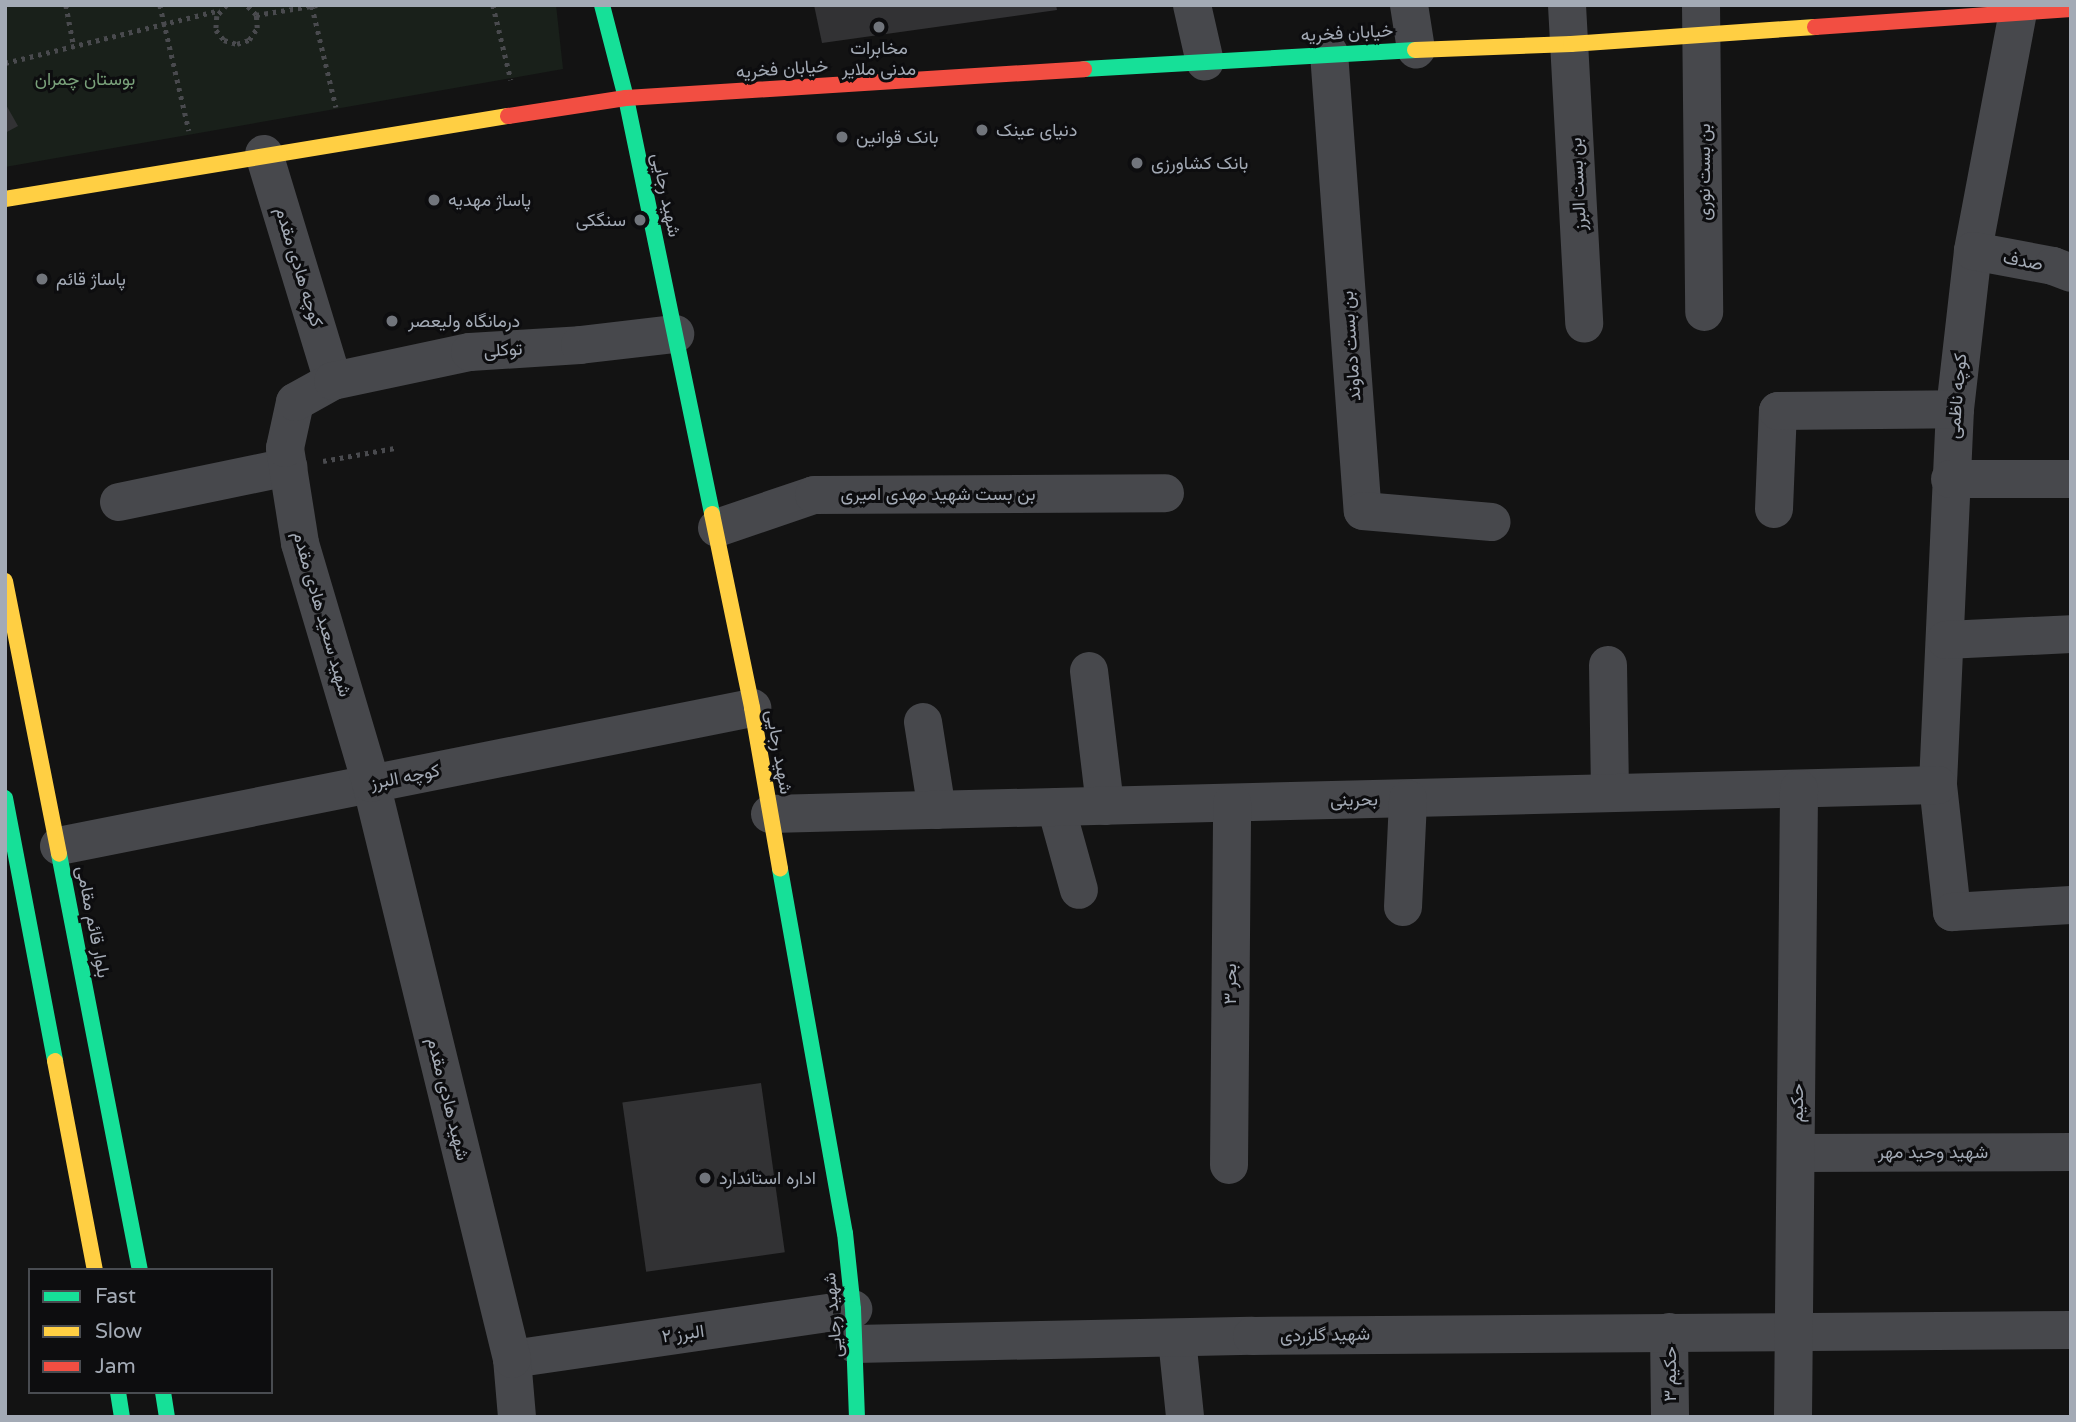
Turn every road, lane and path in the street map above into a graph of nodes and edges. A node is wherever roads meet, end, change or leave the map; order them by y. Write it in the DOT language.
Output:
graph roads {
  1 [pos="66,5"];
  2 [pos="160,5"];
  3 [pos="227,5"];
  4 [pos="246,5"];
  5 [pos="493,5"];
  6 [pos="602,5"];
  7 [pos="1192,5"];
  8 [pos="1409,5"];
  9 [pos="1567,5"];
  10 [pos="314,6"];
  11 [pos="2071,9"];
  12 [pos="220,10"];
  13 [pos="2018,12"];
  14 [pos="1871,14"];
  15 [pos="256,15"];
  16 [pos="1702,19"];
  17 [pos="164,26"];
  18 [pos="1571,44"];
  19 [pos="74,47"];
  20 [pos="1416,49"];
  21 [pos="1329,53"];
  22 [pos="1205,62"];
  23 [pos="5,63"];
  24 [pos="626,98"];
  25 [pos="519,115"];
  26 [pos="344,142"];
  27 [pos="264,154"];
  28 [pos="197,166"];
  29 [pos="5,199"];
  30 [pos="1973,251"];
  31 [pos="2071,273"];
  32 [pos="1704,312"];
  33 [pos="1584,324"];
  34 [pos="676,334"];
  35 [pos="333,381"];
  36 [pos="1955,409"];
  37 [pos="395,448"];
  38 [pos="288,467"];
  39 [pos="1950,479"];
  40 [pos="2071,479"];
  41 [pos="1165,493"];
  42 [pos="119,502"];
  43 [pos="1774,509"];
  44 [pos="1492,522"];
  45 [pos="717,528"];
  46 [pos="5,581"];
  47 [pos="2071,634"];
  48 [pos="1946,640"];
  49 [pos="1608,665"];
  50 [pos="1089,671"];
  51 [pos="752,708"];
  52 [pos="923,722"];
  53 [pos="372,783"];
  54 [pos="1938,785"];
  55 [pos="1799,789"];
  56 [pos="1610,793"];
  57 [pos="5,798"];
  58 [pos="1408,799"];
  59 [pos="1232,803"];
  60 [pos="1105,806"];
  61 [pos="1056,807"];
  62 [pos="937,810"];
  63 [pos="770,814"];
  64 [pos="59,846"];
  65 [pos="1079,890"];
  66 [pos="15,905"];
  67 [pos="2071,905"];
  68 [pos="1404,907"];
  69 [pos="2071,1152"];
  70 [pos="1796,1153"];
  71 [pos="1229,1165"];
  72 [pos="95,1268"];
  73 [pos="140,1268"];
  74 [pos="854,1327"];
  75 [pos="2071,1330"];
  76 [pos="1795,1331"];
  77 [pos="1669,1332"];
  78 [pos="1178,1339"];
  79 [pos="512,1359"];
  80 [pos="118,1394"];
  81 [pos="163,1394"];
  82 [pos="121,1417"];
  83 [pos="167,1417"];
  84 [pos="517,1417"];
  85 [pos="857,1417"];
  86 [pos="1185,1417"];
  87 [pos="1670,1417"];
  88 [pos="1793,1417"];
  1 -- 19 [label="path"];
  2 -- 17 [label="path"];
  3 -- 12 [label="path"];
  4 -- 15 [label="path"];
  5 -- 25 [label="path"];
  6 -- 24 [label="main road, شهید رجایی"];
  7 -- 22 [label="street"];
  8 -- 20 [label="street"];
  9 -- 18 [label="street, بن بست البرز"];
  10 -- 15 [label="path"];
  10 -- 26 [label="path"];
  11 -- 13 [label="main road, خیابان فخریه"];
  12 -- 15 [label="path"];
  12 -- 17 [label="path"];
  13 -- 14 [label="main road, خیابان فخریه"];
  13 -- 30 [label="street, کوچه ناظمی"];
  14 -- 16 [label="main road, خیابان فخریه"];
  16 -- 18 [label="main road, خیابان فخریه"];
  16 -- 32 [label="street, بن بست نوری"];
  17 -- 19 [label="path"];
  17 -- 28 [label="path"];
  18 -- 20 [label="main road, خیابان فخریه"];
  18 -- 33 [label="street, بن بست البرز"];
  19 -- 23 [label="path"];
  20 -- 21 [label="main road, خیابان فخریه"];
  21 -- 22 [label="main road, خیابان فخریه"];
  21 -- 44 [label="street, بن بست دماوند"];
  22 -- 24 [label="main road, خیابان فخریه"];
  24 -- 25 [label="main road, خیابان فخریه"];
  24 -- 34 [label="main road, شهید رجایی"];
  25 -- 26 [label="main road, خیابان فخریه"];
  26 -- 27 [label="main road, خیابان فخریه"];
  27 -- 28 [label="main road, خیابان فخریه"];
  27 -- 35 [label="street, کوچه هادی مقدم"];
  28 -- 29 [label="main road, خیابان فخریه"];
  30 -- 31 [label="street, صدف"];
  30 -- 36 [label="street, کوچه ناظمی"];
  34 -- 35 [label="street, توکلی"];
  34 -- 45 [label="main road, شهید رجایی"];
  35 -- 38 [label="street, شهید سعید هادی مقدم"];
  36 -- 39 [label="street, کوچه ناظمی"];
  36 -- 43 [label="street"];
  37 -- 38 [label="path"];
  38 -- 42 [label="street"];
  38 -- 53 [label="street, شهید سعید هادی مقدم"];
  39 -- 40 [label="street"];
  39 -- 48 [label="street, کوچه ناظمی"];
  41 -- 45 [label="street, بن بست شهید مهدی امیری"];
  45 -- 51 [label="main road, شهید رجایی"];
  46 -- 64 [label="main road, بلوار قائم مقامی"];
  47 -- 48 [label="street"];
  48 -- 54 [label="street, کوچه ناظمی"];
  49 -- 56 [label="street"];
  50 -- 60 [label="street"];
  51 -- 53 [label="street, کوچه البرز"];
  51 -- 63 [label="main road, شهید رجایی"];
  52 -- 62 [label="street"];
  53 -- 64 [label="street, کوچه البرز"];
  53 -- 79 [label="street, شهید هادی مقدم"];
  54 -- 55 [label="street, بحرینی"];
  54 -- 67 [label="street, کوچه ناظمی"];
  55 -- 56 [label="street, بحرینی"];
  55 -- 70 [label="street, حکیم"];
  56 -- 58 [label="street, بحرینی"];
  57 -- 66 [label="main road"];
  58 -- 59 [label="street, بحرینی"];
  58 -- 68 [label="street"];
  59 -- 60 [label="street, بحرینی"];
  59 -- 71 [label="street, بحر ۳"];
  60 -- 61 [label="street, بحرینی"];
  61 -- 62 [label="street, بحرینی"];
  61 -- 65 [label="street"];
  62 -- 63 [label="street, بحرینی"];
  63 -- 74 [label="main road, شهید رجایی"];
  64 -- 73 [label="main road, بلوار قائم مقامی"];
  66 -- 72 [label="main road"];
  69 -- 70 [label="street, شهید وحید مهر"];
  70 -- 76 [label="street, حکیم"];
  74 -- 78 [label="street, شهید گلزردی"];
  74 -- 79 [label="street, البرز ۲"];
  74 -- 85 [label="main road, شهید رجایی"];
  75 -- 76 [label="street, شهید گلزردی"];
  76 -- 77 [label="street, شهید گلزردی"];
  76 -- 88 [label="street, حکیم"];
  77 -- 78 [label="street, شهید گلزردی"];
  77 -- 87 [label="street, حکیم ۳"];
  78 -- 86 [label="street"];
  79 -- 84 [label="street, شهید هادی مقدم"];
  80 -- 82 [label="main road"];
  81 -- 83 [label="main road"];
}
